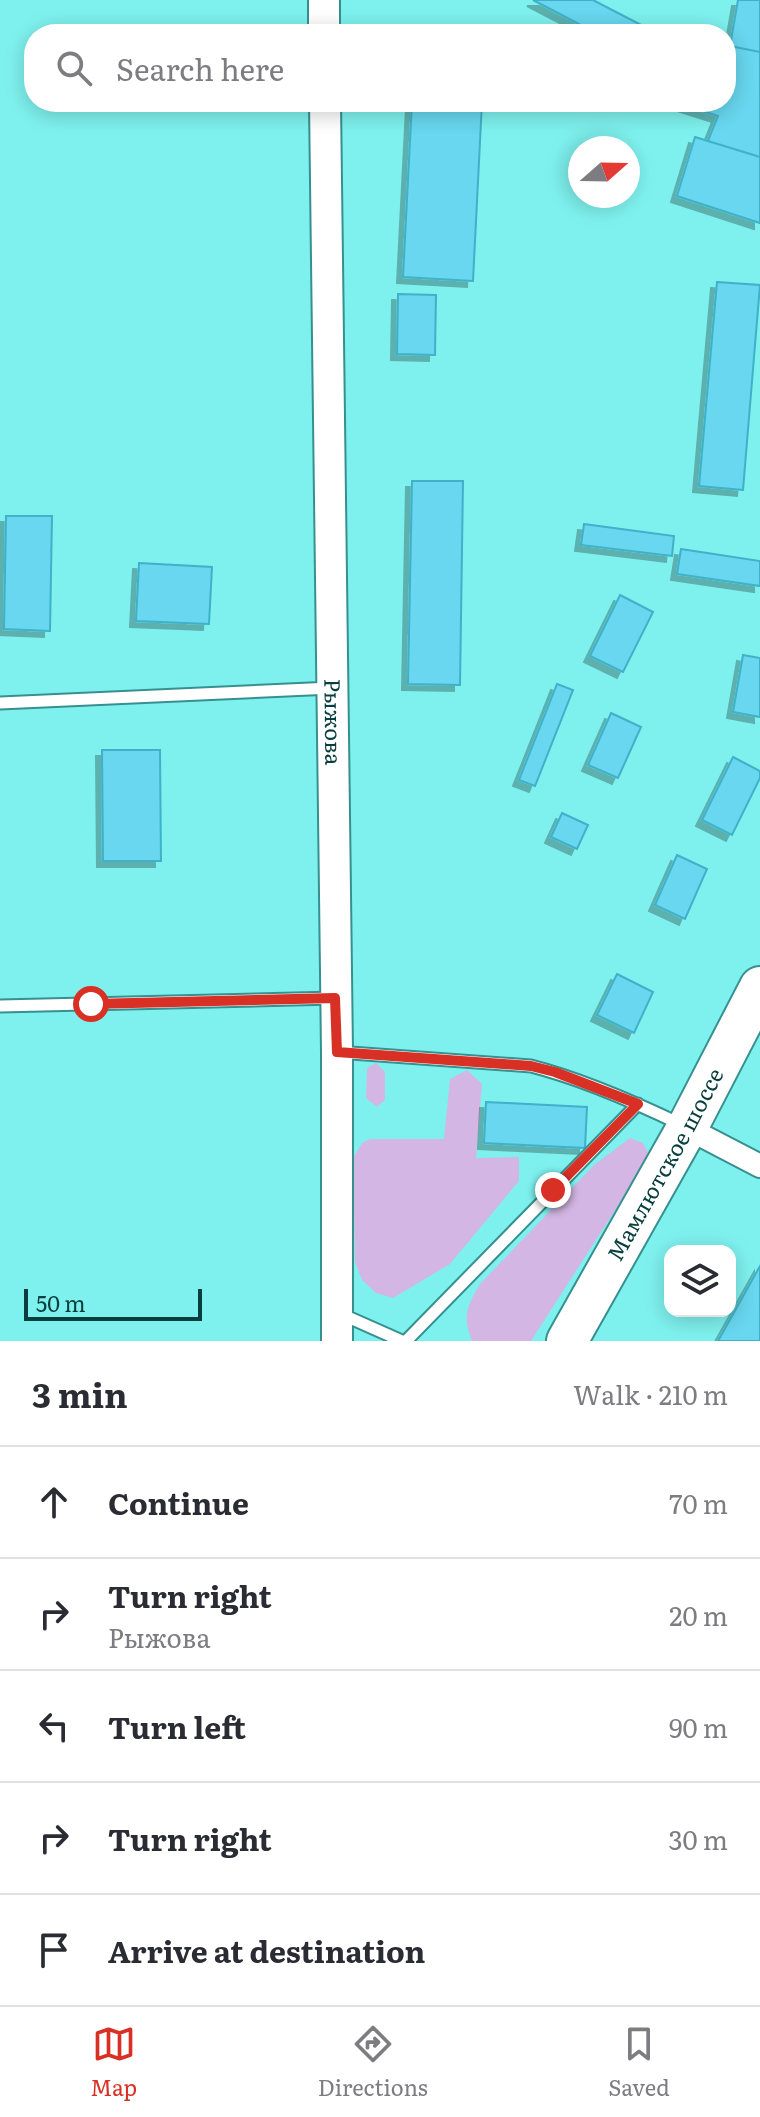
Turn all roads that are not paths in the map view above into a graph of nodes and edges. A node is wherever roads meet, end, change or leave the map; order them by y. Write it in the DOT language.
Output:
graph roads {
  1 [pos="324,0"];
  2 [pos="324,24"];
  3 [pos="325,112"];
  4 [pos="333,688"];
  5 [pos="0,703"];
  6 [pos="760,987"];
  7 [pos="335,998"];
  8 [pos="0,1006"];
  9 [pos="337,1052"];
  10 [pos="638,1104"];
  11 [pos="687,1128"];
  12 [pos="760,1166"];
  13 [pos="337,1327"];
  14 [pos="404,1341"];
  15 [pos="567,1341"];
  1 -- 2 [label="street"];
  3 -- 4 [label="street, Рыжова"];
  4 -- 5 [label="lane"];
  4 -- 7 [label="street, Рыжова"];
  6 -- 11 [label="highway, Мамлютское шоссе"];
  7 -- 8 [label="lane"];
  7 -- 9 [label="street, Рыжова"];
  9 -- 10 [label="lane"];
  9 -- 13 [label="street, Рыжова"];
  10 -- 11 [label="lane"];
  10 -- 14 [label="lane"];
  11 -- 12 [label="street"];
  11 -- 15 [label="highway, Мамлютское шоссе"];
  13 -- 14 [label="lane"];
}
